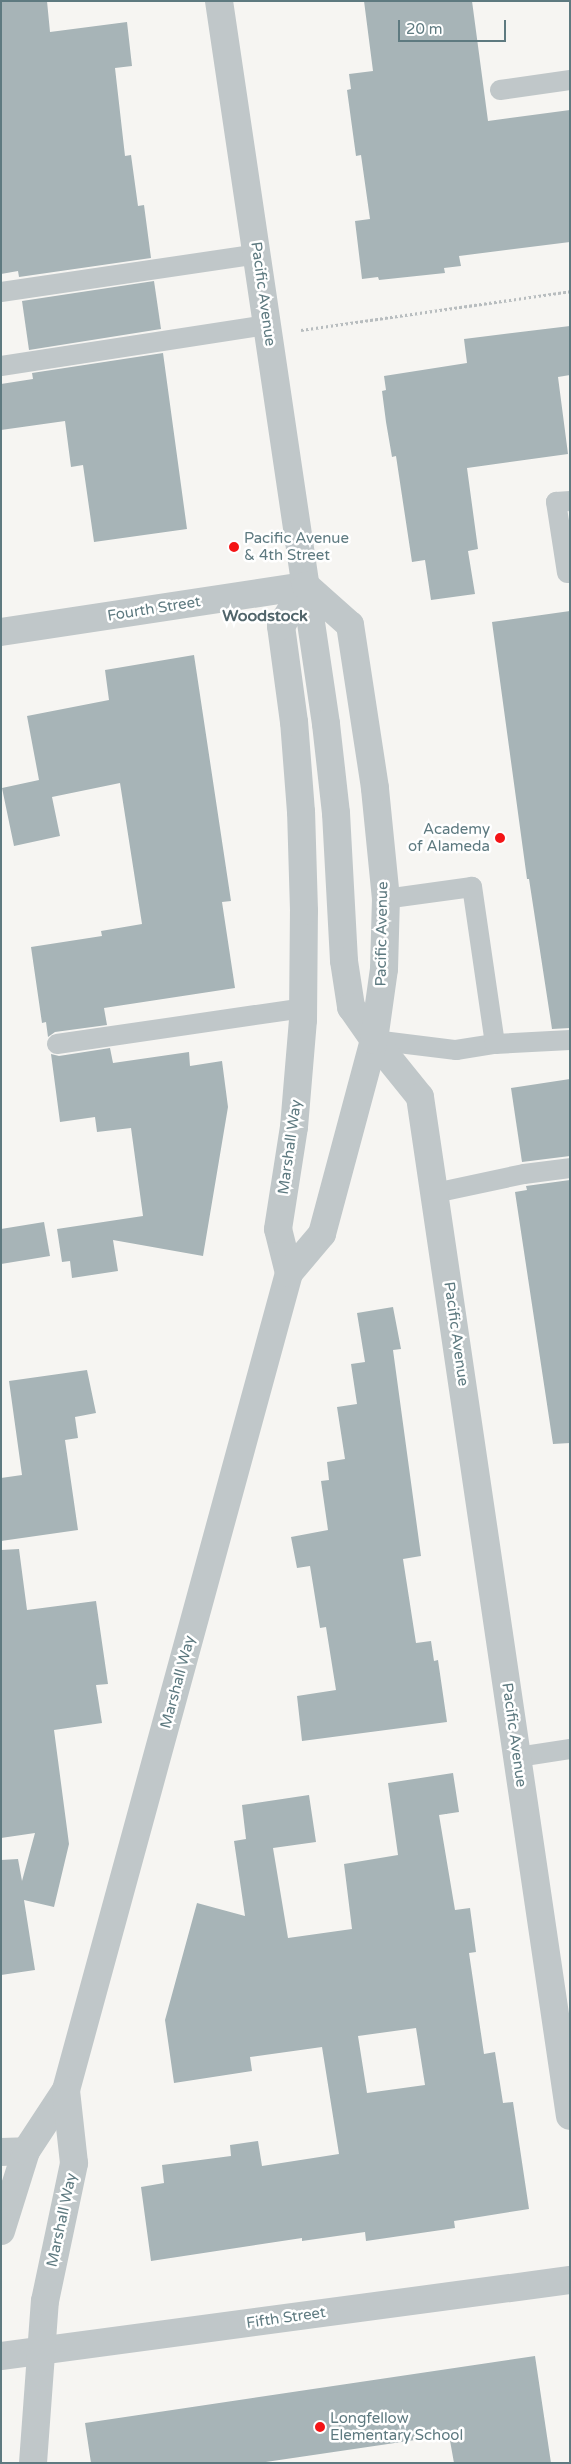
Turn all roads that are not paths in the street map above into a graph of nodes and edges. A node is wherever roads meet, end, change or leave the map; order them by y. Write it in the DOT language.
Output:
graph roads {
  1 [pos="219,1"];
  2 [pos="570,80"];
  3 [pos="500,90"];
  4 [pos="257,254"];
  5 [pos="1,292"];
  6 [pos="268,330"];
  7 [pos="1,366"];
  8 [pos="570,501"];
  9 [pos="566,573"];
  10 [pos="306,586"];
  11 [pos="1,632"];
  12 [pos="386,899"];
  13 [pos="303,1014"];
  14 [pos="374,1040"];
  15 [pos="570,1040"];
  16 [pos="57,1044"];
  17 [pos="495,1044"];
  18 [pos="570,1168"];
  19 [pos="435,1193"];
  20 [pos="289,1274"];
  21 [pos="570,1749"];
  22 [pos="518,1757"];
  23 [pos="66,2090"];
  24 [pos="570,2116"];
  25 [pos="14,2152"];
  26 [pos="1,2231"];
  27 [pos="570,2280"];
  28 [pos="40,2350"];
  29 [pos="1,2356"];
  30 [pos="33,2463"];
  1 -- 4 [label="street, Pacific Avenue"];
  2 -- 3 [label="lane"];
  4 -- 5 [label="lane"];
  4 -- 6 [label="street, Pacific Avenue"];
  6 -- 7 [label="lane"];
  6 -- 10 [label="street, Pacific Avenue"];
  8 -- 9 [label="lane"];
  10 -- 11 [label="street, Fourth Street"];
  10 -- 12 [label="street, Pacific Avenue"];
  10 -- 13 [label="street"];
  10 -- 14 [label="street"];
  12 -- 14 [label="street, Pacific Avenue"];
  12 -- 17 [label="lane"];
  13 -- 16 [label="lane"];
  13 -- 20 [label="street, Marshall Way"];
  14 -- 17 [label="lane"];
  14 -- 19 [label="street, Pacific Avenue"];
  14 -- 20 [label="street, Marshall Way"];
  15 -- 17 [label="lane"];
  18 -- 19 [label="lane"];
  19 -- 22 [label="street, Pacific Avenue"];
  20 -- 23 [label="street, Marshall Way"];
  21 -- 22 [label="lane"];
  22 -- 24 [label="street, Pacific Avenue"];
  23 -- 25 [label="street, Marshall Way"];
  23 -- 28 [label="street, Marshall Way"];
  25 -- 26 [label="street, Marshall Way"];
  27 -- 28 [label="street, Fifth Street"];
  28 -- 29 [label="street, Fifth Street"];
  28 -- 30 [label="street, Marshall Way"];
}
